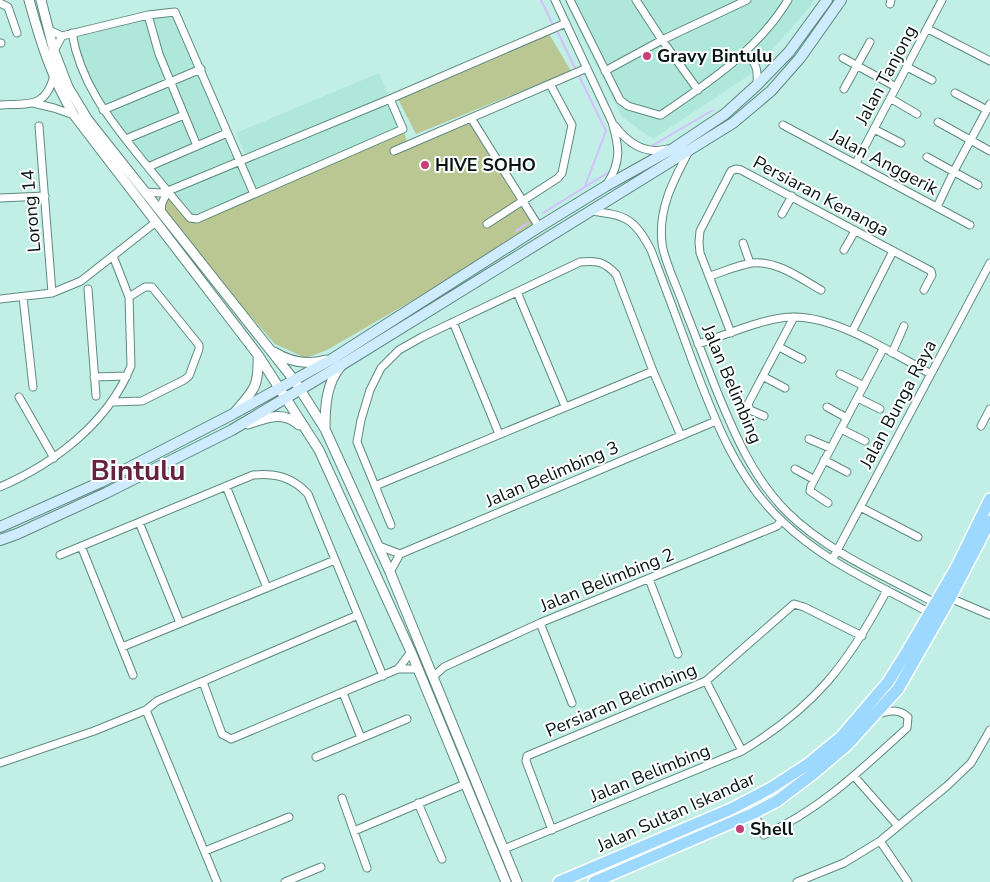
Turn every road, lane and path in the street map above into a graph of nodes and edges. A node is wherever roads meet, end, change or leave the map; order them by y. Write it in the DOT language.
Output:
graph roads {
  1 [pos="29,0"];
  2 [pos="41,0"];
  3 [pos="555,0"];
  4 [pos="570,0"];
  5 [pos="636,0"];
  6 [pos="747,0"];
  7 [pos="788,0"];
  8 [pos="827,0"];
  9 [pos="841,0"];
  10 [pos="942,0"];
  11 [pos="0,3"];
  12 [pos="148,15"];
  13 [pos="562,24"];
  14 [pos="928,29"];
  15 [pos="49,30"];
  16 [pos="17,33"];
  17 [pos="72,33"];
  18 [pos="587,34"];
  19 [pos="62,36"];
  20 [pos="662,40"];
  21 [pos="574,41"];
  22 [pos="870,42"];
  23 [pos="54,51"];
  24 [pos="745,53"];
  25 [pos="843,58"];
  26 [pos="990,61"];
  27 [pos="857,65"];
  28 [pos="907,67"];
  29 [pos="200,69"];
  30 [pos="583,69"];
  31 [pos="605,71"];
  32 [pos="54,76"];
  33 [pos="932,80"];
  34 [pos="171,82"];
  35 [pos="550,84"];
  36 [pos="757,85"];
  37 [pos="896,87"];
  38 [pos="844,88"];
  39 [pos="698,90"];
  40 [pos="955,93"];
  41 [pos="890,98"];
  42 [pos="390,99"];
  43 [pos="33,103"];
  44 [pos="0,105"];
  45 [pos="988,107"];
  46 [pos="103,110"];
  47 [pos="917,114"];
  48 [pos="74,115"];
  49 [pos="184,115"];
  50 [pos="471,118"];
  51 [pos="612,122"];
  52 [pos="938,122"];
  53 [pos="783,125"];
  54 [pos="39,126"];
  55 [pos="874,128"];
  56 [pos="227,133"];
  57 [pos="126,139"];
  58 [pos="970,141"];
  59 [pos="901,143"];
  60 [pos="197,146"];
  61 [pos="674,148"];
  62 [pos="689,150"];
  63 [pos="990,151"];
  64 [pos="394,152"];
  65 [pos="927,157"];
  66 [pos="239,161"];
  67 [pos="856,163"];
  68 [pos="148,166"];
  69 [pos="954,171"];
  70 [pos="978,185"];
  71 [pos="606,186"];
  72 [pos="168,191"];
  73 [pos="146,192"];
  74 [pos="254,194"];
  75 [pos="45,196"];
  76 [pos="792,196"];
  77 [pos="0,198"];
  78 [pos="523,201"];
  79 [pos="937,207"];
  80 [pos="161,211"];
  81 [pos="590,211"];
  82 [pos="782,214"];
  83 [pos="156,222"];
  84 [pos="487,224"];
  85 [pos="970,225"];
  86 [pos="540,227"];
  87 [pos="855,231"];
  88 [pos="743,243"];
  89 [pos="844,250"];
  90 [pos="893,250"];
  91 [pos="113,256"];
  92 [pos="750,263"];
  93 [pos="990,264"];
  94 [pos="710,276"];
  95 [pos="88,289"];
  96 [pos="820,290"];
  97 [pos="924,290"];
  98 [pos="517,292"];
  99 [pos="52,293"];
  100 [pos="23,297"];
  101 [pos="129,297"];
  102 [pos="0,299"];
  103 [pos="794,317"];
  104 [pos="453,322"];
  105 [pos="904,326"];
  106 [pos="852,332"];
  107 [pos="731,333"];
  108 [pos="265,343"];
  109 [pos="698,344"];
  110 [pos="779,347"];
  111 [pos="883,349"];
  112 [pos="892,353"];
  113 [pos="258,355"];
  114 [pos="332,359"];
  115 [pos="802,359"];
  116 [pos="343,364"];
  117 [pos="653,371"];
  118 [pos="840,374"];
  119 [pos="931,374"];
  120 [pos="127,376"];
  121 [pos="94,377"];
  122 [pos="764,377"];
  123 [pos="294,380"];
  124 [pos="864,386"];
  125 [pos="33,387"];
  126 [pos="278,388"];
  127 [pos="785,388"];
  128 [pos="301,389"];
  129 [pos="96,396"];
  130 [pos="19,397"];
  131 [pos="285,398"];
  132 [pos="858,398"];
  133 [pos="113,402"];
  134 [pos="565,406"];
  135 [pos="828,407"];
  136 [pos="880,409"];
  137 [pos="990,409"];
  138 [pos="232,414"];
  139 [pos="764,416"];
  140 [pos="847,418"];
  141 [pos="716,421"];
  142 [pos="981,426"];
  143 [pos="325,429"];
  144 [pos="841,429"];
  145 [pos="232,430"];
  146 [pos="308,434"];
  147 [pos="499,434"];
  148 [pos="681,436"];
  149 [pos="809,438"];
  150 [pos="865,441"];
  151 [pos="830,448"];
  152 [pos="54,458"];
  153 [pos="824,460"];
  154 [pos="795,469"];
  155 [pos="847,472"];
  156 [pos="813,479"];
  157 [pos="226,486"];
  158 [pos="374,486"];
  159 [pos="0,488"];
  160 [pos="990,499"];
  161 [pos="828,503"];
  162 [pos="860,507"];
  163 [pos="781,521"];
  164 [pos="990,521"];
  165 [pos="139,522"];
  166 [pos="391,525"];
  167 [pos="0,527"];
  168 [pos="918,537"];
  169 [pos="0,540"];
  170 [pos="82,546"];
  171 [pos="379,546"];
  172 [pos="838,551"];
  173 [pos="400,554"];
  174 [pos="60,555"];
  175 [pos="335,560"];
  176 [pos="832,560"];
  177 [pos="390,572"];
  178 [pos="648,579"];
  179 [pos="267,588"];
  180 [pos="887,590"];
  181 [pos="950,598"];
  182 [pos="933,608"];
  183 [pos="358,615"];
  184 [pos="990,615"];
  185 [pos="180,623"];
  186 [pos="540,623"];
  187 [pos="862,636"];
  188 [pos="122,647"];
  189 [pos="411,652"];
  190 [pos="678,654"];
  191 [pos="428,664"];
  192 [pos="444,667"];
  193 [pos="398,669"];
  194 [pos="418,669"];
  195 [pos="133,675"];
  196 [pos="383,676"];
  197 [pos="433,677"];
  198 [pos="706,681"];
  199 [pos="203,682"];
  200 [pos="343,693"];
  201 [pos="572,703"];
  202 [pos="146,710"];
  203 [pos="875,716"];
  204 [pos="407,719"];
  205 [pos="990,730"];
  206 [pos="361,738"];
  207 [pos="742,751"];
  208 [pos="316,757"];
  209 [pos="0,763"];
  210 [pos="854,776"];
  211 [pos="465,784"];
  212 [pos="342,798"];
  213 [pos="418,804"];
  214 [pos="754,813"];
  215 [pos="289,817"];
  216 [pos="898,826"];
  217 [pos="552,830"];
  218 [pos="354,831"];
  219 [pos="880,841"];
  220 [pos="504,849"];
  221 [pos="205,851"];
  222 [pos="442,859"];
  223 [pos="321,868"];
  224 [pos="367,868"];
  225 [pos="613,878"];
  226 [pos="218,882"];
  227 [pos="285,882"];
  228 [pos="506,882"];
  229 [pos="517,882"];
  230 [pos="559,882"];
  231 [pos="594,882"];
  232 [pos="797,882"];
  233 [pos="908,882"];
  1 -- 32 [label="street"];
  2 -- 15 [label="street"];
  3 -- 13 [label="street"];
  4 -- 18 [label="street"];
  5 -- 20 [label="street"];
  6 -- 20 [label="street"];
  7 -- 24 [label="street"];
  8 -- 36 [label="main road"];
  9 -- 62 [label="main road"];
  10 -- 14 [label="street, Jalan Tanjong"];
  11 -- 16 [label="street"];
  12 -- 17 [label="street"];
  12 -- 29 [label="street"];
  12 -- 34 [label="street"];
  13 -- 21 [label="street"];
  13 -- 42 [label="street"];
  14 -- 26 [label="street"];
  14 -- 28 [label="street, Jalan Tanjong"];
  15 -- 19 [label="street"];
  15 -- 23 [label="street"];
  17 -- 19 [label="street"];
  17 -- 46 [label="street"];
  18 -- 21 [label="street"];
  18 -- 31 [label="street"];
  19 -- 23 [label="street"];
  20 -- 31 [label="street"];
  20 -- 39 [label="street"];
  21 -- 30 [label="street"];
  22 -- 27 [label="street"];
  23 -- 73 [label="street"];
  24 -- 36 [label="street"];
  24 -- 39 [label="street"];
  25 -- 27 [label="street"];
  27 -- 37 [label="street"];
  27 -- 38 [label="street"];
  28 -- 33 [label="street"];
  28 -- 37 [label="street, Jalan Tanjong"];
  29 -- 34 [label="street"];
  29 -- 56 [label="street"];
  30 -- 35 [label="street"];
  30 -- 51 [label="street"];
  31 -- 39 [label="street"];
  32 -- 43 [label="street"];
  32 -- 48 [label="street"];
  34 -- 46 [label="street"];
  34 -- 49 [label="street"];
  35 -- 50 [label="street"];
  35 -- 78 [label="street"];
  36 -- 61 [label="main road"];
  37 -- 41 [label="street, Jalan Tanjong"];
  40 -- 45 [label="street"];
  41 -- 47 [label="street"];
  41 -- 55 [label="street, Jalan Tanjong"];
  42 -- 66 [label="street"];
  42 -- 74 [label="street"];
  43 -- 44 [label="street"];
  43 -- 48 [label="street"];
  45 -- 58 [label="street"];
  46 -- 57 [label="street"];
  48 -- 83 [label="street"];
  49 -- 57 [label="street"];
  49 -- 60 [label="street"];
  50 -- 64 [label="street"];
  50 -- 78 [label="street"];
  51 -- 61 [label="street"];
  51 -- 71 [label="street"];
  52 -- 58 [label="street"];
  53 -- 67 [label="street, Jalan Anggerik"];
  54 -- 75 [label="street, Lorong 14"];
  55 -- 59 [label="street"];
  55 -- 67 [label="street, Jalan Tanjong"];
  56 -- 60 [label="street"];
  56 -- 66 [label="street"];
  57 -- 68 [label="street"];
  58 -- 63 [label="street"];
  58 -- 69 [label="street"];
  60 -- 68 [label="street"];
  61 -- 71 [label="main road"];
  62 -- 81 [label="main road"];
  62 -- 109 [label="street, Jalan Belimbing"];
  65 -- 69 [label="street"];
  66 -- 72 [label="street"];
  66 -- 74 [label="street"];
  67 -- 79 [label="street, Jalan Anggerik"];
  68 -- 72 [label="street"];
  69 -- 70 [label="street"];
  69 -- 79 [label="street"];
  71 -- 86 [label="main road"];
  72 -- 73 [label="street"];
  72 -- 74 [label="street"];
  72 -- 80 [label="street"];
  73 -- 80 [label="street"];
  75 -- 77 [label="street"];
  75 -- 99 [label="street, Lorong 14"];
  76 -- 82 [label="street"];
  76 -- 87 [label="street, Persiaran Kenanga"];
  76 -- 94 [label="street, Persiaran Kenanga"];
  78 -- 84 [label="street"];
  78 -- 86 [label="street"];
  79 -- 85 [label="street, Jalan Anggerik"];
  80 -- 108 [label="street"];
  81 -- 116 [label="main road"];
  81 -- 141 [label="street, Jalan Belimbing"];
  83 -- 91 [label="street"];
  83 -- 113 [label="street"];
  86 -- 114 [label="main road"];
  87 -- 89 [label="street"];
  87 -- 90 [label="street, Persiaran Kenanga"];
  88 -- 92 [label="street"];
  90 -- 97 [label="street, Persiaran Kenanga"];
  90 -- 106 [label="street, Persiaran Kenanga"];
  91 -- 99 [label="street"];
  91 -- 101 [label="street"];
  92 -- 94 [label="street"];
  92 -- 96 [label="street"];
  93 -- 119 [label="street, Jalan Bunga Raya"];
  94 -- 107 [label="street, Persiaran Kenanga"];
  95 -- 121 [label="street"];
  98 -- 104 [label="street"];
  98 -- 117 [label="street"];
  98 -- 134 [label="street"];
  99 -- 100 [label="street"];
  100 -- 102 [label="street"];
  100 -- 125 [label="street"];
  101 -- 120 [label="street"];
  101 -- 133 [label="street"];
  103 -- 106 [label="street"];
  103 -- 107 [label="street"];
  103 -- 110 [label="street"];
  104 -- 147 [label="street"];
  104 -- 158 [label="street"];
  105 -- 112 [label="street"];
  106 -- 111 [label="street"];
  107 -- 109 [label="street"];
  108 -- 114 [label="street"];
  108 -- 123 [label="street"];
  109 -- 172 [label="street, Jalan Belimbing"];
  110 -- 115 [label="street"];
  110 -- 122 [label="street"];
  111 -- 112 [label="street"];
  111 -- 124 [label="street"];
  112 -- 119 [label="street"];
  113 -- 126 [label="street"];
  113 -- 138 [label="street"];
  114 -- 123 [label="main road"];
  116 -- 128 [label="main road"];
  116 -- 143 [label="street"];
  117 -- 134 [label="street"];
  117 -- 148 [label="street"];
  118 -- 124 [label="street"];
  119 -- 162 [label="street, Jalan Bunga Raya"];
  120 -- 121 [label="street"];
  120 -- 133 [label="street"];
  121 -- 129 [label="street"];
  122 -- 127 [label="street"];
  122 -- 139 [label="street"];
  123 -- 126 [label="main road"];
  123 -- 128 [label="street"];
  124 -- 132 [label="street"];
  126 -- 131 [label="street"];
  126 -- 138 [label="main road"];
  128 -- 131 [label="main road"];
  128 -- 143 [label="street"];
  130 -- 152 [label="street"];
  131 -- 145 [label="main road"];
  131 -- 146 [label="street"];
  132 -- 136 [label="street"];
  132 -- 140 [label="street"];
  133 -- 152 [label="street"];
  134 -- 147 [label="street"];
  135 -- 140 [label="street"];
  137 -- 142 [label="street"];
  138 -- 167 [label="main road"];
  140 -- 144 [label="street"];
  141 -- 148 [label="street, Jalan Belimbing 3"];
  141 -- 163 [label="street, Jalan Belimbing"];
  143 -- 171 [label="street"];
  144 -- 150 [label="street"];
  144 -- 151 [label="street"];
  145 -- 146 [label="street"];
  145 -- 169 [label="main road"];
  146 -- 189 [label="street"];
  147 -- 158 [label="street"];
  148 -- 173 [label="street, Jalan Belimbing 3"];
  149 -- 151 [label="street"];
  151 -- 153 [label="street"];
  152 -- 159 [label="street"];
  153 -- 155 [label="street"];
  153 -- 156 [label="street"];
  154 -- 156 [label="street"];
  156 -- 161 [label="street"];
  157 -- 165 [label="street"];
  157 -- 175 [label="street"];
  157 -- 179 [label="street"];
  158 -- 166 [label="street"];
  160 -- 182 [label="main road, Jalan Sultan Iskandar"];
  162 -- 168 [label="street"];
  162 -- 172 [label="street, Jalan Bunga Raya"];
  163 -- 176 [label="street, Jalan Belimbing"];
  163 -- 178 [label="street, Jalan Belimbing 2"];
  164 -- 181 [label="main road, Jalan Sultan Iskandar"];
  165 -- 170 [label="street"];
  165 -- 185 [label="street"];
  170 -- 174 [label="street"];
  170 -- 188 [label="street"];
  171 -- 173 [label="street"];
  171 -- 177 [label="street"];
  172 -- 176 [label="street, Jalan Bunga Raya"];
  172 -- 182 [label="street, Jalan Belimbing"];
  173 -- 177 [label="street"];
  175 -- 179 [label="street"];
  175 -- 183 [label="street"];
  176 -- 180 [label="street, Jalan Belimbing"];
  177 -- 191 [label="street"];
  178 -- 186 [label="street, Jalan Belimbing 2"];
  178 -- 190 [label="street"];
  179 -- 185 [label="street"];
  180 -- 182 [label="street, Jalan Belimbing"];
  180 -- 187 [label="street, Jalan Belimbing"];
  181 -- 184 [label="street"];
  181 -- 203 [label="main road, Jalan Sultan Iskandar"];
  182 -- 230 [label="main road, Jalan Sultan Iskandar"];
  183 -- 196 [label="street"];
  183 -- 199 [label="street"];
  185 -- 188 [label="street"];
  186 -- 192 [label="street, Jalan Belimbing 2"];
  186 -- 201 [label="street"];
  187 -- 198 [label="street, Persiaran Belimbing"];
  187 -- 207 [label="street, Jalan Belimbing"];
  188 -- 195 [label="street"];
  189 -- 193 [label="street"];
  189 -- 194 [label="street"];
  191 -- 192 [label="street"];
  191 -- 197 [label="street"];
  192 -- 197 [label="street, Jalan Belimbing 2"];
  193 -- 194 [label="street"];
  193 -- 196 [label="street"];
  194 -- 211 [label="street"];
  196 -- 200 [label="street"];
  197 -- 220 [label="street"];
  198 -- 207 [label="street"];
  198 -- 217 [label="street, Persiaran Belimbing"];
  199 -- 200 [label="street"];
  199 -- 202 [label="street"];
  200 -- 206 [label="street"];
  202 -- 209 [label="street"];
  202 -- 221 [label="street"];
  203 -- 210 [label="street"];
  203 -- 214 [label="main road, Jalan Sultan Iskandar"];
  204 -- 206 [label="street"];
  205 -- 216 [label="street"];
  206 -- 208 [label="street"];
  207 -- 217 [label="street, Jalan Belimbing"];
  210 -- 214 [label="street"];
  210 -- 216 [label="street"];
  211 -- 213 [label="street"];
  211 -- 228 [label="street"];
  212 -- 218 [label="street"];
  213 -- 218 [label="street"];
  213 -- 222 [label="street"];
  214 -- 225 [label="main road, Jalan Sultan Iskandar"];
  215 -- 221 [label="street"];
  216 -- 219 [label="street"];
  217 -- 220 [label="street, Jalan Belimbing"];
  218 -- 224 [label="street"];
  219 -- 232 [label="street"];
  219 -- 233 [label="street"];
  220 -- 229 [label="street"];
  221 -- 226 [label="street"];
  223 -- 227 [label="street"];
  225 -- 231 [label="main road, Jalan Sultan Iskandar"];
}
